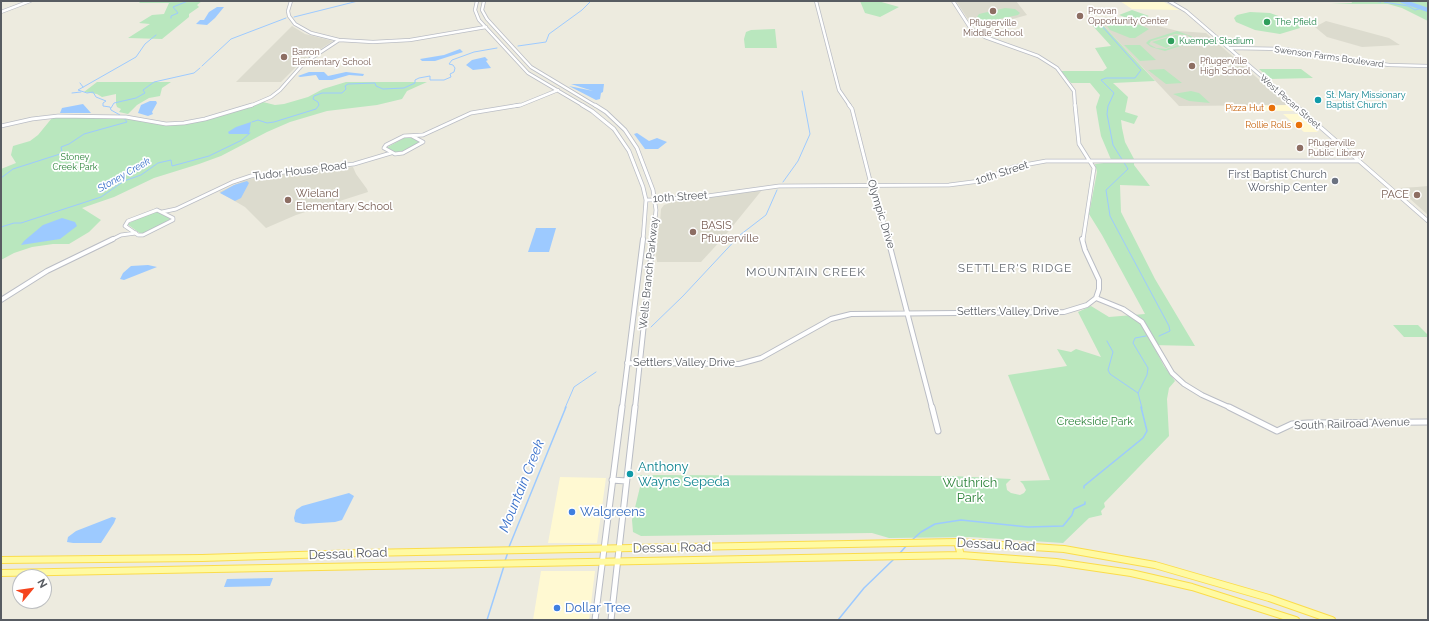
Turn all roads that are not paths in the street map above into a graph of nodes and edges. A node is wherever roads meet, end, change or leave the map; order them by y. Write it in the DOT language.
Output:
graph roads {
  1 [pos="23,1"];
  2 [pos="30,1"];
  3 [pos="291,1"];
  4 [pos="477,1"];
  5 [pos="484,1"];
  6 [pos="816,1"];
  7 [pos="953,1"];
  8 [pos="1169,1"];
  9 [pos="476,5"];
  10 [pos="1,11"];
  11 [pos="489,22"];
  12 [pos="492,26"];
  13 [pos="485,27"];
  14 [pos="339,40"];
  15 [pos="1229,48"];
  16 [pos="525,62"];
  17 [pos="518,63"];
  18 [pos="1428,66"];
  19 [pos="564,88"];
  20 [pos="558,90"];
  21 [pos="1,126"];
  22 [pos="423,135"];
  23 [pos="412,136"];
  24 [pos="421,140"];
  25 [pos="385,149"];
  26 [pos="394,154"];
  27 [pos="382,155"];
  28 [pos="1090,161"];
  29 [pos="1358,161"];
  30 [pos="872,186"];
  31 [pos="646,200"];
  32 [pos="655,200"];
  33 [pos="176,209"];
  34 [pos="162,212"];
  35 [pos="170,217"];
  36 [pos="1428,221"];
  37 [pos="128,228"];
  38 [pos="136,233"];
  39 [pos="121,235"];
  40 [pos="1096,298"];
  41 [pos="1,300"];
  42 [pos="908,313"];
  43 [pos="627,363"];
  44 [pos="639,364"];
  45 [pos="1428,422"];
  46 [pos="938,431"];
  47 [pos="612,480"];
  48 [pos="626,480"];
  49 [pos="957,542"];
  50 [pos="604,549"];
  51 [pos="619,549"];
  52 [pos="960,554"];
  53 [pos="1,560"];
  54 [pos="617,561"];
  55 [pos="602,562"];
  56 [pos="1,572"];
  57 [pos="595,620"];
  58 [pos="611,620"];
  59 [pos="1296,620"];
  60 [pos="1332,620"];
  1 -- 10 [label="street"];
  2 -- 10 [label="street"];
  3 -- 14 [label="street"];
  4 -- 9 [label="street"];
  5 -- 11 [label="street, Wells Branch Parkway"];
  6 -- 30 [label="street, Olympic Drive"];
  7 -- 28 [label="street"];
  8 -- 15 [label="street, West Pecan Street"];
  9 -- 11 [label="street"];
  9 -- 13 [label="street, Wells Branch Parkway"];
  11 -- 12 [label="street, Wells Branch Parkway"];
  12 -- 13 [label="street"];
  12 -- 16 [label="street, Wells Branch Parkway"];
  13 -- 14 [label="street"];
  13 -- 17 [label="street, Wells Branch Parkway"];
  14 -- 21 [label="street"];
  15 -- 18 [label="street, Swenson Farms Boulevard"];
  15 -- 29 [label="street, West Pecan Street"];
  16 -- 17 [label="street"];
  16 -- 19 [label="street, Wells Branch Parkway"];
  17 -- 20 [label="street, Wells Branch Parkway"];
  19 -- 20 [label="street"];
  19 -- 32 [label="street, Wells Branch Parkway"];
  20 -- 22 [label="street"];
  20 -- 31 [label="street, Wells Branch Parkway"];
  22 -- 23 [label="street"];
  22 -- 24 [label="street, Tudor House Road"];
  23 -- 24 [label="street"];
  23 -- 25 [label="street"];
  24 -- 26 [label="street, Tudor House Road"];
  25 -- 26 [label="street"];
  25 -- 27 [label="street"];
  26 -- 27 [label="street, Tudor House Road"];
  27 -- 33 [label="street, Tudor House Road"];
  28 -- 29 [label="street, 10th Street"];
  28 -- 30 [label="street, 10th Street"];
  28 -- 40 [label="street"];
  29 -- 36 [label="street, West Pecan Street"];
  30 -- 32 [label="street, 10th Street"];
  30 -- 42 [label="street, Olympic Drive"];
  31 -- 32 [label="street, 10th Street"];
  31 -- 43 [label="street, Wells Branch Parkway"];
  32 -- 44 [label="street, Wells Branch Parkway"];
  33 -- 34 [label="street, Tudor House Road"];
  33 -- 35 [label="street, Tudor House Road"];
  34 -- 35 [label="street"];
  34 -- 37 [label="street, Tudor House Road"];
  35 -- 38 [label="street, Tudor House Road"];
  37 -- 38 [label="street"];
  37 -- 39 [label="street, Tudor House Road"];
  38 -- 39 [label="street, Tudor House Road"];
  39 -- 41 [label="street, Tudor House Road"];
  40 -- 42 [label="street, Settlers Valley Drive"];
  40 -- 45 [label="street, South Railroad Avenue"];
  42 -- 44 [label="street, Settlers Valley Drive"];
  42 -- 46 [label="street, Olympic Drive"];
  43 -- 44 [label="street, Settlers Valley Drive"];
  43 -- 47 [label="street, Wells Branch Parkway"];
  44 -- 48 [label="street, Wells Branch Parkway"];
  47 -- 48 [label="street"];
  47 -- 50 [label="street, Wells Branch Parkway"];
  48 -- 51 [label="street, Wells Branch Parkway"];
  49 -- 51 [label="main road, Dessau Road"];
  49 -- 52 [label="main road"];
  49 -- 60 [label="main road, Dessau Road"];
  50 -- 51 [label="main road, Dessau Road"];
  50 -- 53 [label="main road, Dessau Road"];
  50 -- 55 [label="street, Wells Branch Parkway"];
  51 -- 54 [label="street, Wells Branch Parkway"];
  52 -- 54 [label="main road, Dessau Road"];
  52 -- 59 [label="main road, Dessau Road"];
  54 -- 55 [label="main road, Dessau Road"];
  54 -- 58 [label="street, Wells Branch Parkway"];
  55 -- 56 [label="main road, Dessau Road"];
  55 -- 57 [label="street, Wells Branch Parkway"];
}
